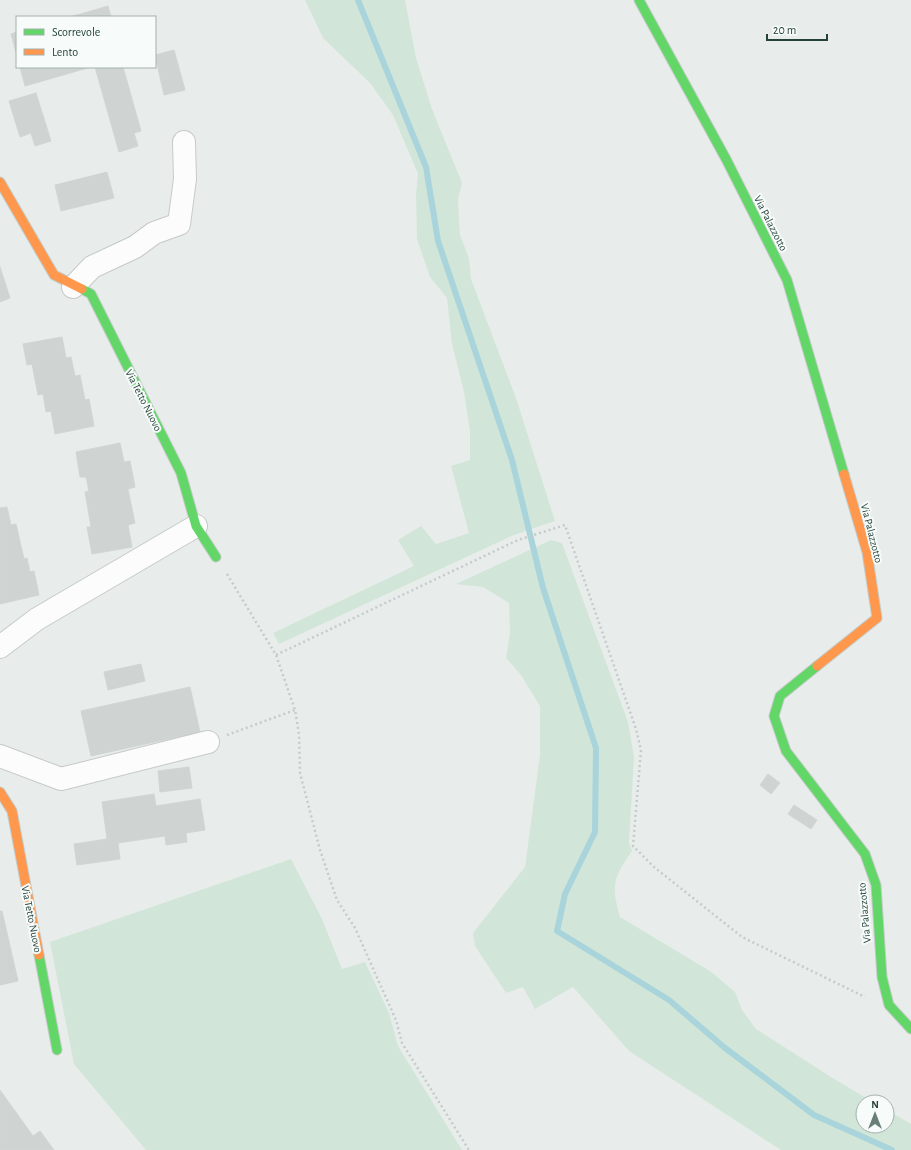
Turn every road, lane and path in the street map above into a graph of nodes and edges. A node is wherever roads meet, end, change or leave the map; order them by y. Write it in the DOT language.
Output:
graph roads {
  1 [pos="639,0"];
  2 [pos="184,142"];
  3 [pos="0,182"];
  4 [pos="73,286"];
  5 [pos="196,526"];
  6 [pos="216,557"];
  7 [pos="0,647"];
  8 [pos="276,654"];
  9 [pos="295,710"];
  10 [pos="208,742"];
  11 [pos="0,756"];
  12 [pos="0,792"];
  13 [pos="889,1005"];
  14 [pos="911,1029"];
  15 [pos="57,1050"];
  16 [pos="468,1150"];
  1 -- 13 [label="street, Via Palazzotto"];
  2 -- 4 [label="street"];
  3 -- 4 [label="street, Via Tetto Nuovo"];
  4 -- 5 [label="street, Via Tetto Nuovo"];
  5 -- 6 [label="street, Via Tetto Nuovo"];
  5 -- 7 [label="street"];
  6 -- 8 [label="path"];
  8 -- 9 [label="path"];
  8 -- 13 [label="path"];
  9 -- 10 [label="path"];
  9 -- 16 [label="path"];
  10 -- 11 [label="street"];
  12 -- 15 [label="street, Via Tetto Nuovo"];
  13 -- 14 [label="street, Via Palazzotto"];
}
